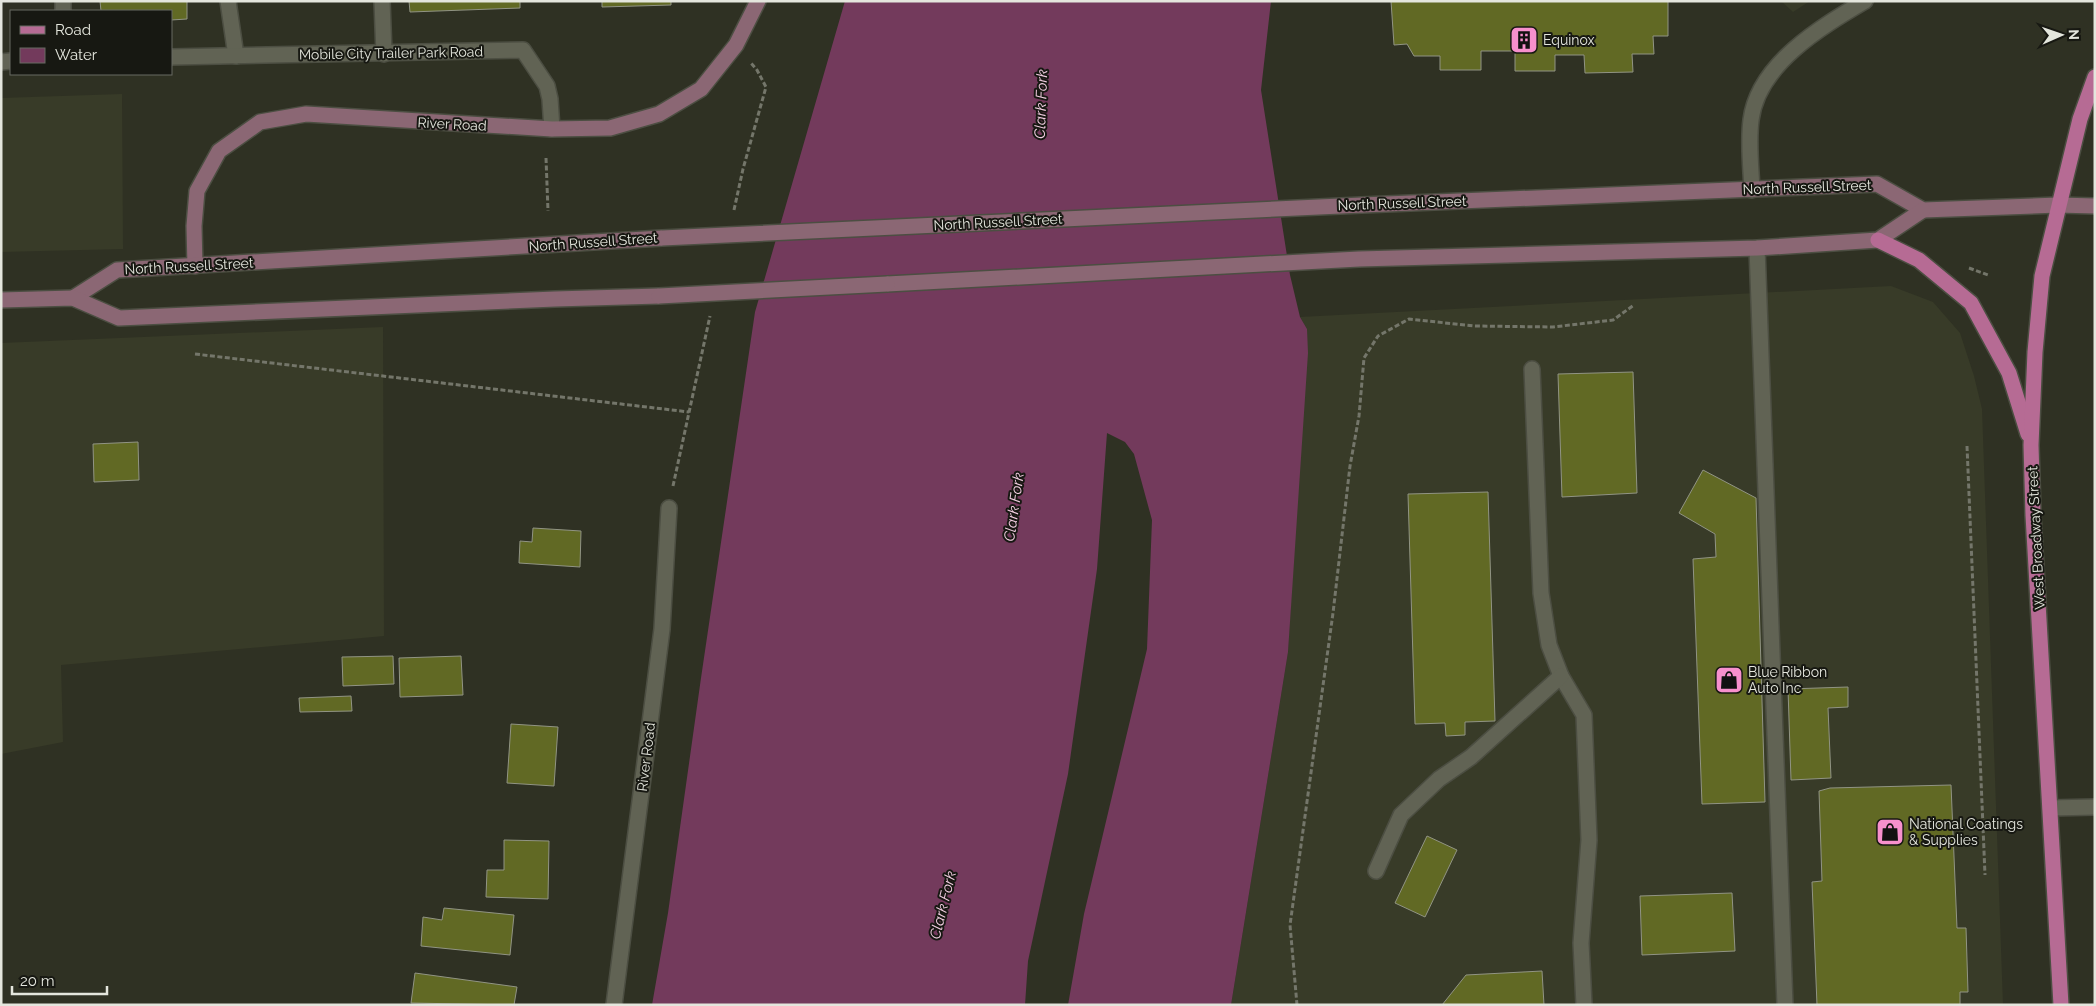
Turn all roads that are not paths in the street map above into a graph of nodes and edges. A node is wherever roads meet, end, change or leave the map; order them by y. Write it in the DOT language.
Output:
graph roads {
  1 [pos="228,1"];
  2 [pos="382,1"];
  3 [pos="758,1"];
  4 [pos="1864,1"];
  5 [pos="384,54"];
  6 [pos="236,56"];
  7 [pos="172,57"];
  8 [pos="2095,77"];
  9 [pos="552,129"];
  10 [pos="1752,190"];
  11 [pos="2058,205"];
  12 [pos="2095,206"];
  13 [pos="1924,210"];
  14 [pos="1878,240"];
  15 [pos="1757,248"];
  16 [pos="195,266"];
  17 [pos="74,298"];
  18 [pos="1,300"];
  19 [pos="1532,370"];
  20 [pos="2031,445"];
  21 [pos="669,508"];
  22 [pos="1561,676"];
  23 [pos="2095,807"];
  24 [pos="2050,808"];
  25 [pos="1376,871"];
  26 [pos="614,1005"];
  27 [pos="1584,1005"];
  28 [pos="1785,1005"];
  29 [pos="2062,1005"];
  1 -- 6 [label="street"];
  2 -- 5 [label="street"];
  3 -- 9 [label="main road, River Road"];
  4 -- 10 [label="street"];
  5 -- 6 [label="street, Mobile City Trailer Park Road"];
  5 -- 9 [label="street, Mobile City Trailer Park Road"];
  6 -- 7 [label="street, Mobile City Trailer Park Road"];
  8 -- 11 [label="main road, West Broadway Street"];
  9 -- 16 [label="main road, River Road"];
  10 -- 13 [label="main road, North Russell Street"];
  10 -- 16 [label="main road, North Russell Street, bridge"];
  11 -- 12 [label="main road"];
  11 -- 13 [label="main road"];
  11 -- 20 [label="main road, West Broadway Street"];
  13 -- 14 [label="main road"];
  14 -- 15 [label="main road"];
  14 -- 20 [label="main road"];
  15 -- 17 [label="main road, bridge"];
  15 -- 28 [label="street"];
  16 -- 17 [label="main road, North Russell Street"];
  17 -- 18 [label="main road"];
  19 -- 22 [label="street"];
  20 -- 24 [label="main road, West Broadway Street"];
  21 -- 26 [label="street, River Road"];
  22 -- 25 [label="street"];
  22 -- 27 [label="street"];
  23 -- 24 [label="street"];
  24 -- 29 [label="main road, West Broadway Street"];
}
